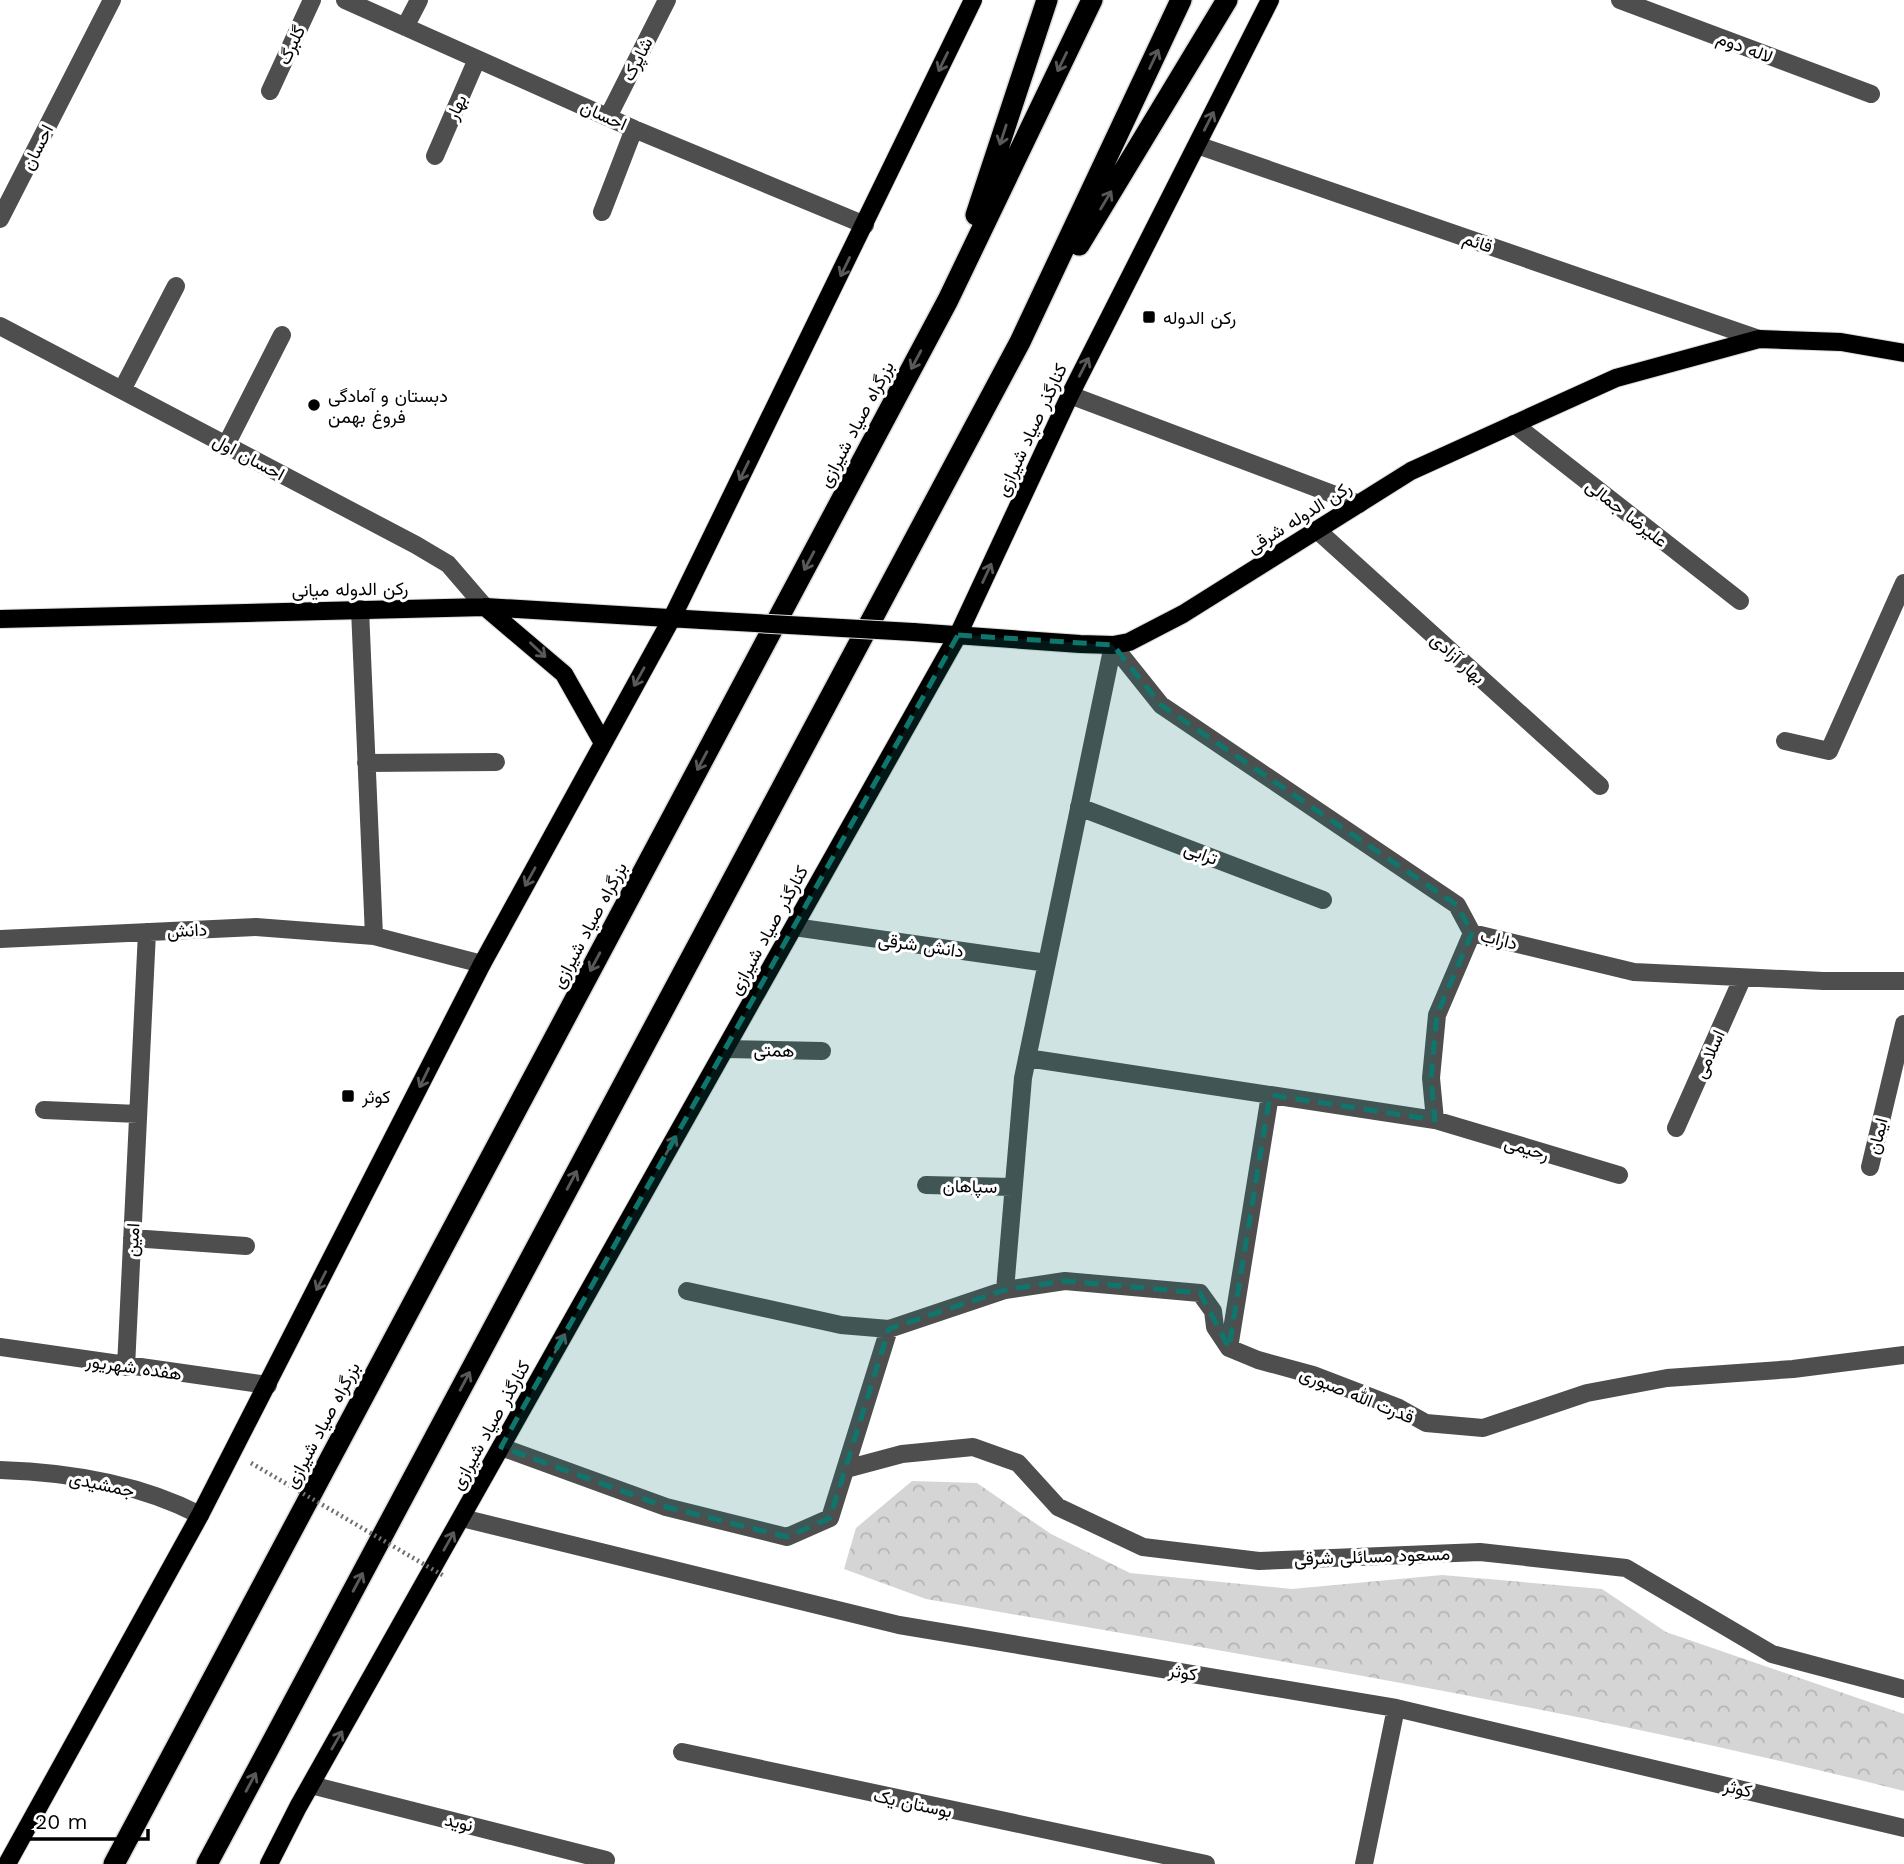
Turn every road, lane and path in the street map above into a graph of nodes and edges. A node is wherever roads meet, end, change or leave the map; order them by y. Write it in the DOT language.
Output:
graph roads {
  1 [pos="112,0"];
  2 [pos="312,0"];
  3 [pos="345,0"];
  4 [pos="419,0"];
  5 [pos="667,0"];
  6 [pos="973,0"];
  7 [pos="1047,0"];
  8 [pos="1091,0"];
  9 [pos="1181,0"];
  10 [pos="1227,0"];
  11 [pos="1270,0"];
  12 [pos="1620,0"];
  13 [pos="405,27"];
  14 [pos="477,59"];
  15 [pos="270,91"];
  16 [pos="1871,94"];
  17 [pos="608,117"];
  18 [pos="634,129"];
  19 [pos="1197,145"];
  20 [pos="435,156"];
  21 [pos="602,212"];
  22 [pos="0,219"];
  23 [pos="865,225"];
  24 [pos="176,286"];
  25 [pos="948,300"];
  26 [pos="0,326"];
  27 [pos="282,335"];
  28 [pos="1759,339"];
  29 [pos="1020,342"];
  30 [pos="1904,353"];
  31 [pos="122,390"];
  32 [pos="1070,395"];
  33 [pos="1514,424"];
  34 [pos="226,445"];
  35 [pos="1359,504"];
  36 [pos="1317,530"];
  37 [pos="1904,583"];
  38 [pos="1740,601"];
  39 [pos="485,607"];
  40 [pos="360,609"];
  41 [pos="672,618"];
  42 [pos="0,619"];
  43 [pos="702,620"];
  44 [pos="958,635"];
  45 [pos="1113,645"];
  46 [pos="1785,741"];
  47 [pos="603,743"];
  48 [pos="496,762"];
  49 [pos="366,763"];
  50 [pos="1600,786"];
  51 [pos="1079,807"];
  52 [pos="1323,900"];
  53 [pos="794,927"];
  54 [pos="147,932"];
  55 [pos="1472,933"];
  56 [pos="374,936"];
  57 [pos="0,939"];
  58 [pos="1047,963"];
  59 [pos="482,964"];
  60 [pos="1742,979"];
  61 [pos="1904,981"];
  62 [pos="1904,1024"];
  63 [pos="725,1049"];
  64 [pos="822,1051"];
  65 [pos="1027,1058"];
  66 [pos="1270,1095"];
  67 [pos="44,1111"];
  68 [pos="138,1114"];
  69 [pos="1435,1120"];
  70 [pos="1676,1128"];
  71 [pos="1870,1167"];
  72 [pos="1619,1175"];
  73 [pos="926,1185"];
  74 [pos="1013,1187"];
  75 [pos="132,1237"];
  76 [pos="246,1246"];
  77 [pos="1005,1290"];
  78 [pos="687,1291"];
  79 [pos="889,1329"];
  80 [pos="0,1347"];
  81 [pos="1229,1348"];
  82 [pos="1904,1355"];
  83 [pos="126,1367"];
  84 [pos="268,1385"];
  85 [pos="501,1447"];
  86 [pos="251,1463"];
  87 [pos="846,1469"];
  88 [pos="0,1470"];
  89 [pos="200,1515"];
  90 [pos="462,1518"];
  91 [pos="444,1576"];
  92 [pos="1904,1689"];
  93 [pos="1396,1708"];
  94 [pos="682,1752"];
  95 [pos="311,1785"];
  96 [pos="1904,1828"];
  97 [pos="1142,1858"];
  98 [pos="606,1860"];
  99 [pos="7,1864"];
  100 [pos="114,1864"];
  101 [pos="207,1864"];
  102 [pos="269,1864"];
  103 [pos="1206,1864"];
  104 [pos="1364,1864"];
  1 -- 22 [label="street, احسان"];
  2 -- 15 [label="street, گلبرگ"];
  3 -- 13 [label="street, احسان"];
  4 -- 13 [label="street"];
  5 -- 17 [label="street, شاپرک"];
  6 -- 23 [label="main road, one-way"];
  7 -- 25 [label="highway, one-way"];
  8 -- 25 [label="highway, بزرگراه صیاد شیرازی, one-way"];
  29 -- 9 [label="highway, one-way"];
  29 -- 10 [label="highway, one-way"];
  19 -- 11 [label="main road, کنارگذر صیاد شیرازی, one-way"];
  12 -- 16 [label="street, لاله دوم"];
  13 -- 14 [label="street, احسان"];
  14 -- 17 [label="street, احسان"];
  14 -- 20 [label="street, بهار"];
  17 -- 18 [label="street, احسان"];
  18 -- 21 [label="street"];
  18 -- 23 [label="street, احسان"];
  19 -- 28 [label="street, قائم"];
  32 -- 19 [label="main road, کنارگذر صیاد شیرازی, one-way"];
  23 -- 41 [label="main road, one-way"];
  24 -- 31 [label="street"];
  25 -- 100 [label="highway, بزرگراه صیاد شیرازی, one-way"];
  26 -- 31 [label="street, احسان اول"];
  27 -- 34 [label="street"];
  28 -- 30 [label="main road, رکن الدوله شرقی"];
  28 -- 33 [label="main road, رکن الدوله شرقی"];
  101 -- 29 [label="highway, one-way"];
  31 -- 34 [label="street, احسان اول"];
  32 -- 35 [label="street"];
  44 -- 32 [label="main road, کنارگذر صیاد شیرازی, one-way"];
  33 -- 35 [label="main road, رکن الدوله شرقی"];
  33 -- 38 [label="street, علیرضا جمالی"];
  34 -- 39 [label="street, احسان اول"];
  35 -- 36 [label="main road, رکن الدوله شرقی"];
  36 -- 45 [label="main road, رکن الدوله شرقی"];
  36 -- 50 [label="street, بهار آزادی"];
  37 -- 46 [label="street"];
  39 -- 40 [label="main road, رکن الدوله میانی"];
  39 -- 41 [label="main road, رکن الدوله میانی"];
  39 -- 47 [label="main road, one-way"];
  40 -- 42 [label="main road, رکن الدوله میانی"];
  40 -- 49 [label="street"];
  41 -- 43 [label="main road, رکن الدوله میانی"];
  41 -- 47 [label="main road, one-way"];
  43 -- 44 [label="main road, رکن الدوله شرقی, bridge"];
  44 -- 45 [label="main road, رکن الدوله شرقی"];
  44 -- 53 [label="main road, کنارگذر صیاد شیرازی"];
  45 -- 51 [label="street"];
  45 -- 55 [label="street, داراب"];
  47 -- 59 [label="main road, one-way"];
  48 -- 49 [label="street"];
  49 -- 56 [label="street"];
  51 -- 52 [label="street, ترابی"];
  51 -- 58 [label="street"];
  53 -- 58 [label="street, دانش شرقی"];
  53 -- 63 [label="main road, کنارگذر صیاد شیرازی"];
  54 -- 56 [label="street, دانش"];
  54 -- 57 [label="street, دانش"];
  54 -- 68 [label="street, امین"];
  55 -- 60 [label="street, داراب"];
  55 -- 69 [label="street"];
  56 -- 59 [label="street, دانش"];
  58 -- 65 [label="street"];
  59 -- 84 [label="main road, one-way"];
  60 -- 61 [label="street, داراب"];
  60 -- 70 [label="street, اسلامی"];
  62 -- 71 [label="street, ایمان"];
  63 -- 64 [label="street, همتی"];
  85 -- 63 [label="main road, کنارگذر صیاد شیرازی, one-way"];
  65 -- 66 [label="street, رحیمی"];
  65 -- 74 [label="street"];
  66 -- 69 [label="street, رحیمی"];
  66 -- 81 [label="street"];
  67 -- 68 [label="street"];
  68 -- 75 [label="street, امین"];
  69 -- 72 [label="street, رحیمی"];
  73 -- 74 [label="street, سپاهان"];
  74 -- 77 [label="street"];
  75 -- 76 [label="street"];
  75 -- 83 [label="street, امین"];
  77 -- 79 [label="street"];
  77 -- 81 [label="street"];
  78 -- 79 [label="street"];
  79 -- 87 [label="street"];
  80 -- 83 [label="street, هفده شهریور"];
  81 -- 82 [label="street, قدرت الله صبوری"];
  83 -- 84 [label="street, هفده شهریور"];
  84 -- 89 [label="main road"];
  85 -- 87 [label="street"];
  85 -- 90 [label="main road, کنارگذر صیاد شیرازی"];
  86 -- 91 [label="path, bridge"];
  87 -- 92 [label="street, مسعود مسائلی شرقی"];
  88 -- 89 [label="street, جمشیدی"];
  89 -- 99 [label="main road"];
  90 -- 93 [label="street, کوثر"];
  95 -- 90 [label="main road, کنارگذر صیاد شیرازی, one-way"];
  93 -- 96 [label="street, کوثر"];
  93 -- 104 [label="street"];
  94 -- 97 [label="street, بوستان یک"];
  95 -- 98 [label="street, نوید"];
  95 -- 102 [label="main road, کنارگذر صیاد شیرازی"];
  97 -- 103 [label="street, بوستان یک"];
}
